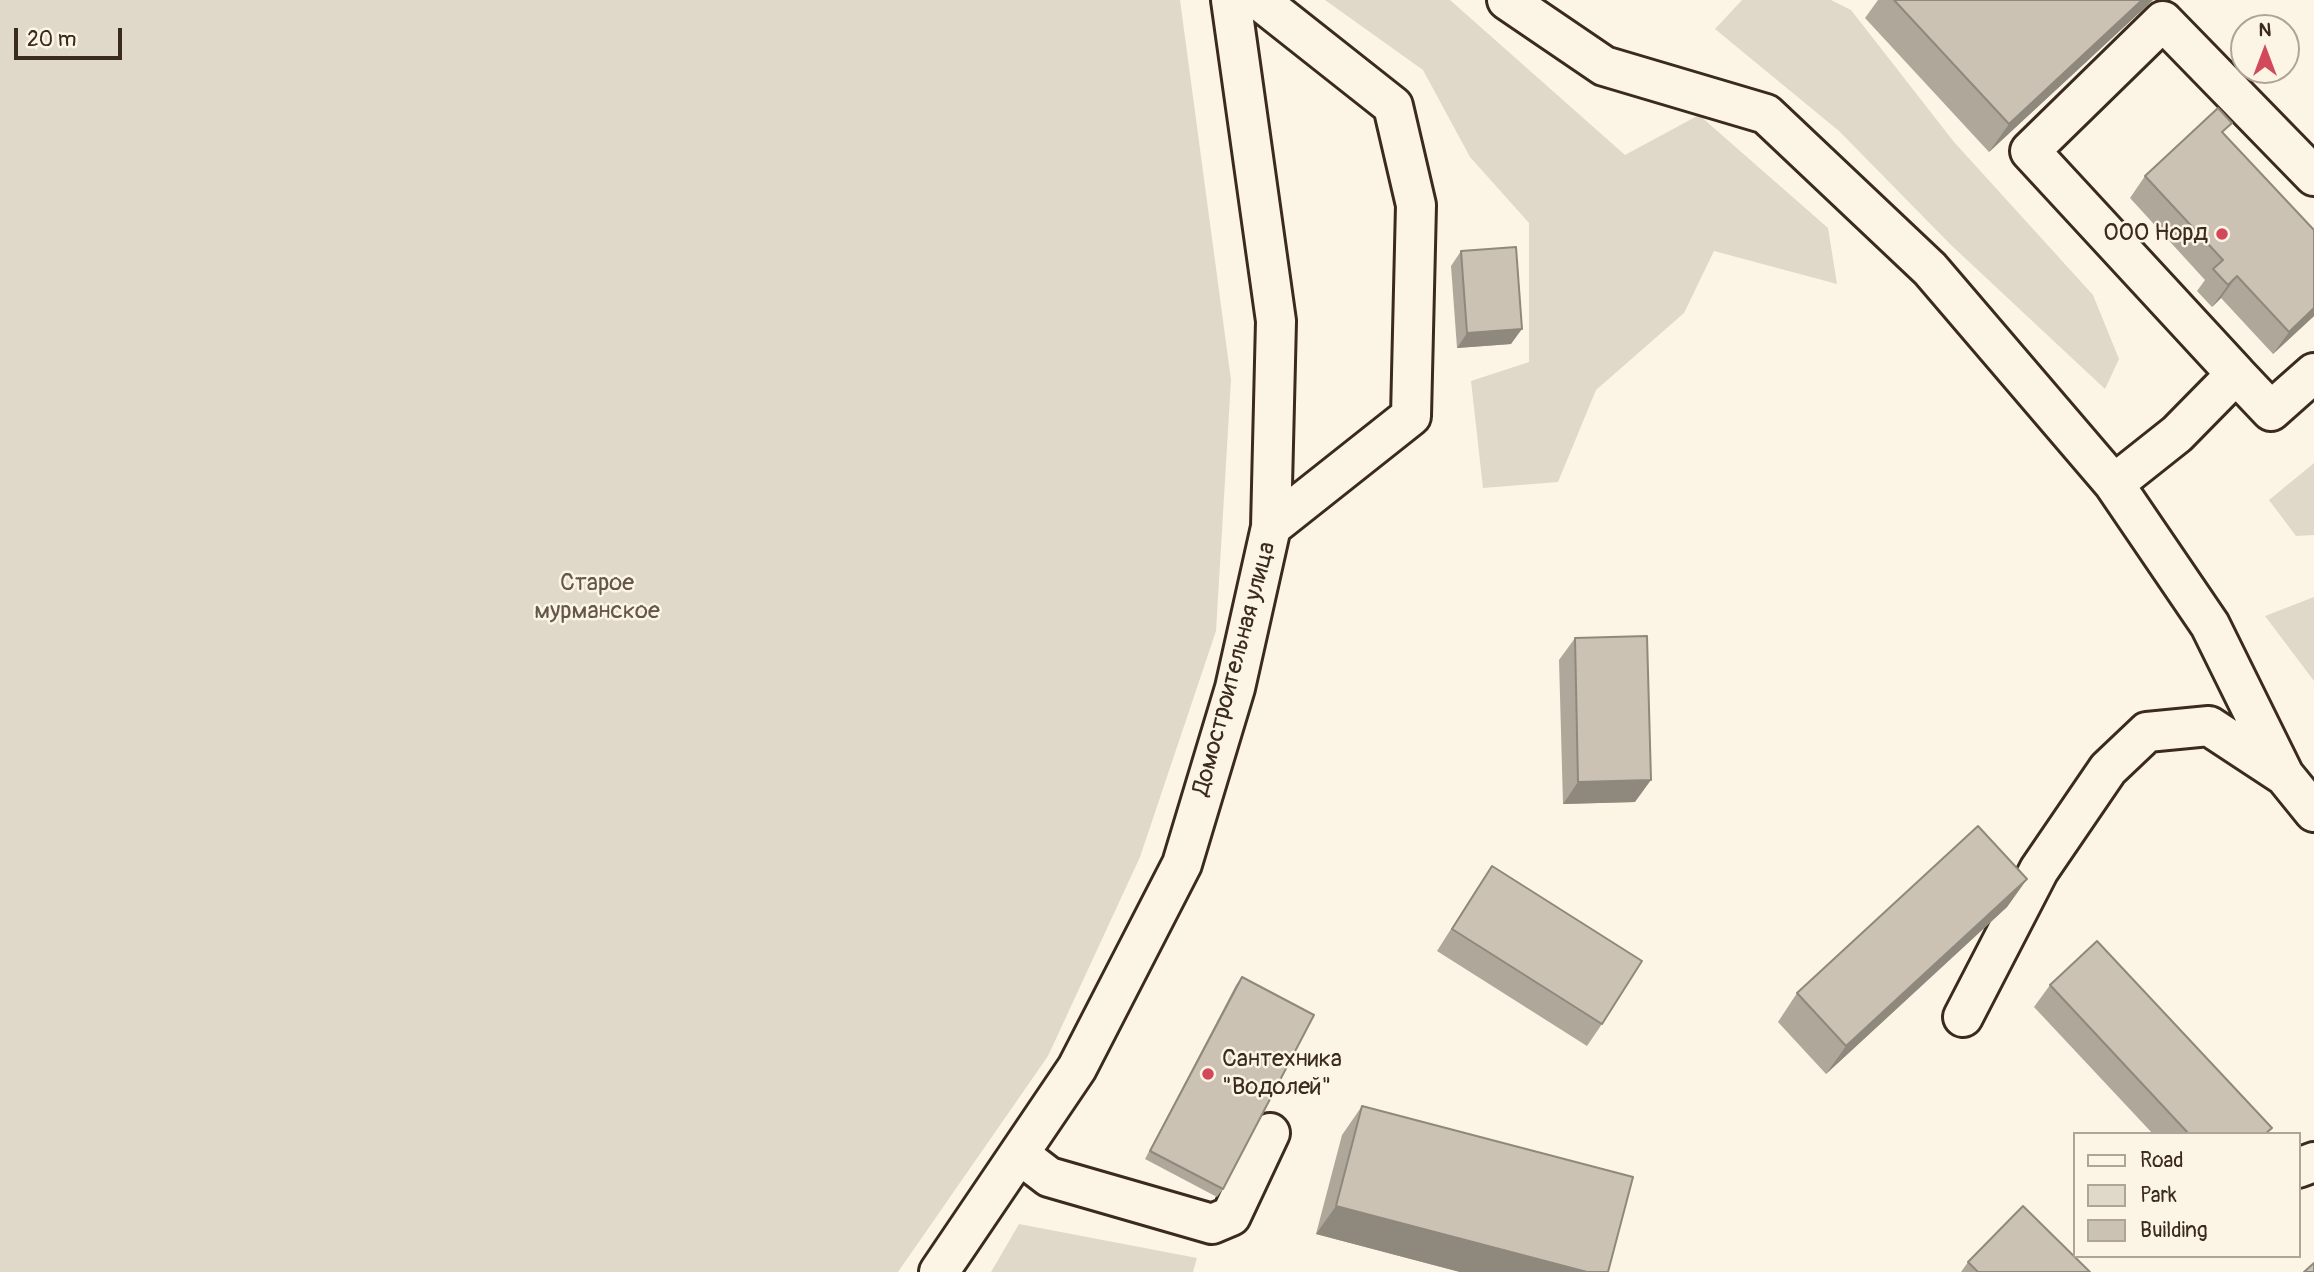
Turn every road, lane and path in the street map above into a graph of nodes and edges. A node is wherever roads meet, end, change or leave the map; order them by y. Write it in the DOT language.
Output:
graph roads {
  1 [pos="1231,0"];
  2 [pos="1259,0"];
  3 [pos="1507,0"];
  4 [pos="2314,176"];
  5 [pos="2314,373"];
  6 [pos="2236,374"];
  7 [pos="2114,484"];
  8 [pos="1271,527"];
  9 [pos="2284,775"];
  10 [pos="2314,812"];
  11 [pos="1963,1017"];
  12 [pos="1270,1133"];
  13 [pos="1019,1154"];
  14 [pos="939,1272"];
  1 -- 8 [label="street, Домостроительная улица"];
  2 -- 8 [label="street"];
  3 -- 7 [label="street"];
  4 -- 6 [label="street"];
  5 -- 6 [label="street"];
  6 -- 7 [label="street"];
  7 -- 9 [label="street"];
  8 -- 13 [label="street, Домостроительная улица"];
  9 -- 10 [label="street"];
  9 -- 11 [label="street"];
  12 -- 13 [label="street"];
  13 -- 14 [label="street, Домостроительная улица"];
}
